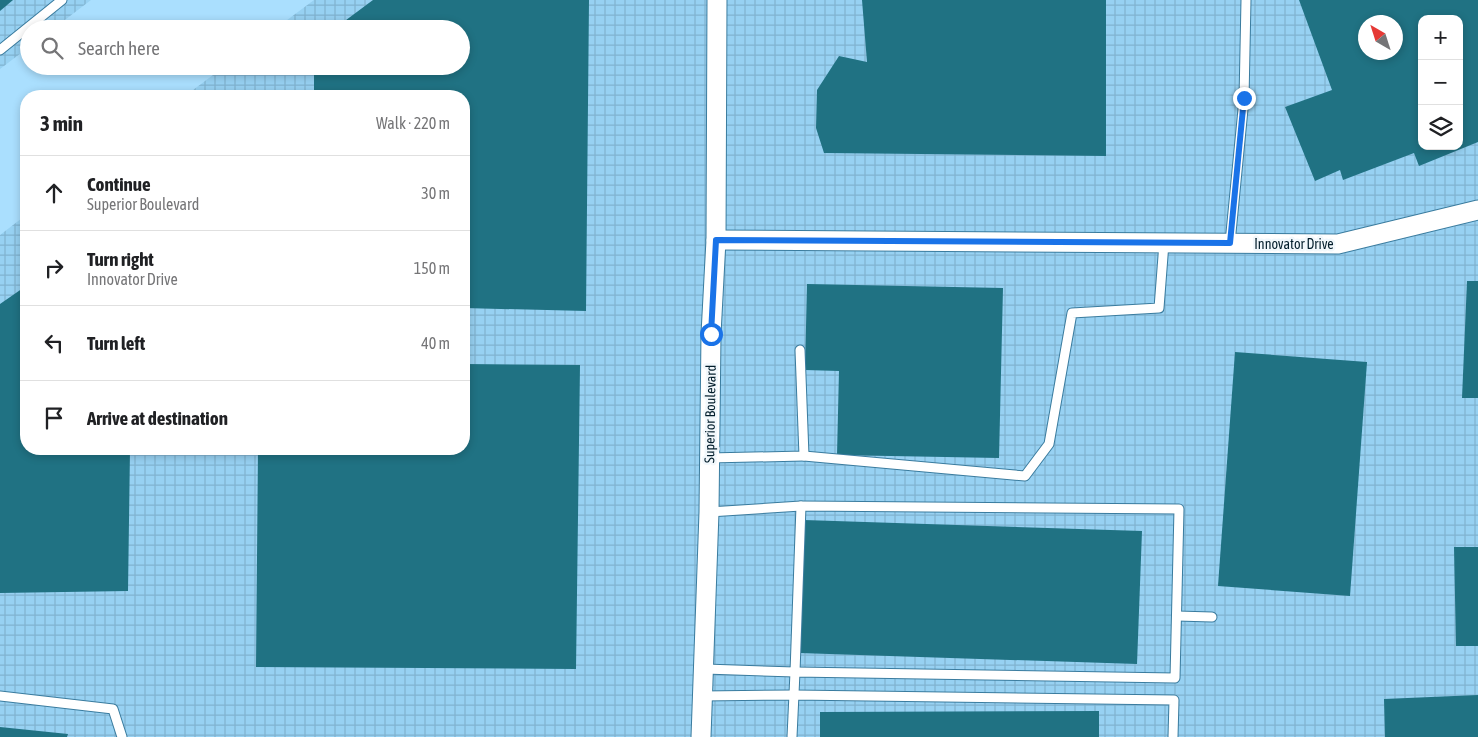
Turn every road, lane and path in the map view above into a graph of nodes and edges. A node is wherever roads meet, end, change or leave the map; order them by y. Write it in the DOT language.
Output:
graph roads {
  1 [pos="62,0"];
  2 [pos="717,0"];
  3 [pos="1246,0"];
  4 [pos="37,20"];
  5 [pos="20,34"];
  6 [pos="0,50"];
  7 [pos="1478,210"];
  8 [pos="716,240"];
  9 [pos="1164,243"];
  10 [pos="1230,243"];
  11 [pos="800,350"];
  12 [pos="804,456"];
  13 [pos="709,458"];
  14 [pos="801,506"];
  15 [pos="710,512"];
  16 [pos="1177,616"];
  17 [pos="1212,617"];
  18 [pos="705,669"];
  19 [pos="795,672"];
  20 [pos="794,695"];
  21 [pos="0,696"];
  22 [pos="702,696"];
  23 [pos="122,737"];
  24 [pos="701,737"];
  25 [pos="792,737"];
  26 [pos="1173,737"];
  1 -- 4 [label="lane"];
  2 -- 8 [label="street, Superior Boulevard"];
  3 -- 10 [label="lane"];
  5 -- 6 [label="lane"];
  7 -- 10 [label="street, Innovator Drive"];
  8 -- 9 [label="street, Innovator Drive"];
  8 -- 13 [label="street, Superior Boulevard"];
  9 -- 10 [label="street, Innovator Drive"];
  9 -- 12 [label="lane"];
  11 -- 12 [label="lane"];
  12 -- 13 [label="lane"];
  13 -- 15 [label="street, Superior Boulevard"];
  14 -- 15 [label="lane"];
  14 -- 16 [label="lane"];
  14 -- 19 [label="lane"];
  15 -- 18 [label="street, Superior Boulevard"];
  16 -- 17 [label="lane"];
  16 -- 19 [label="lane"];
  18 -- 19 [label="lane"];
  18 -- 22 [label="street, Superior Boulevard"];
  19 -- 20 [label="lane"];
  20 -- 22 [label="lane"];
  20 -- 25 [label="lane"];
  20 -- 26 [label="lane"];
  21 -- 23 [label="lane"];
  22 -- 24 [label="street, Superior Boulevard"];
}
